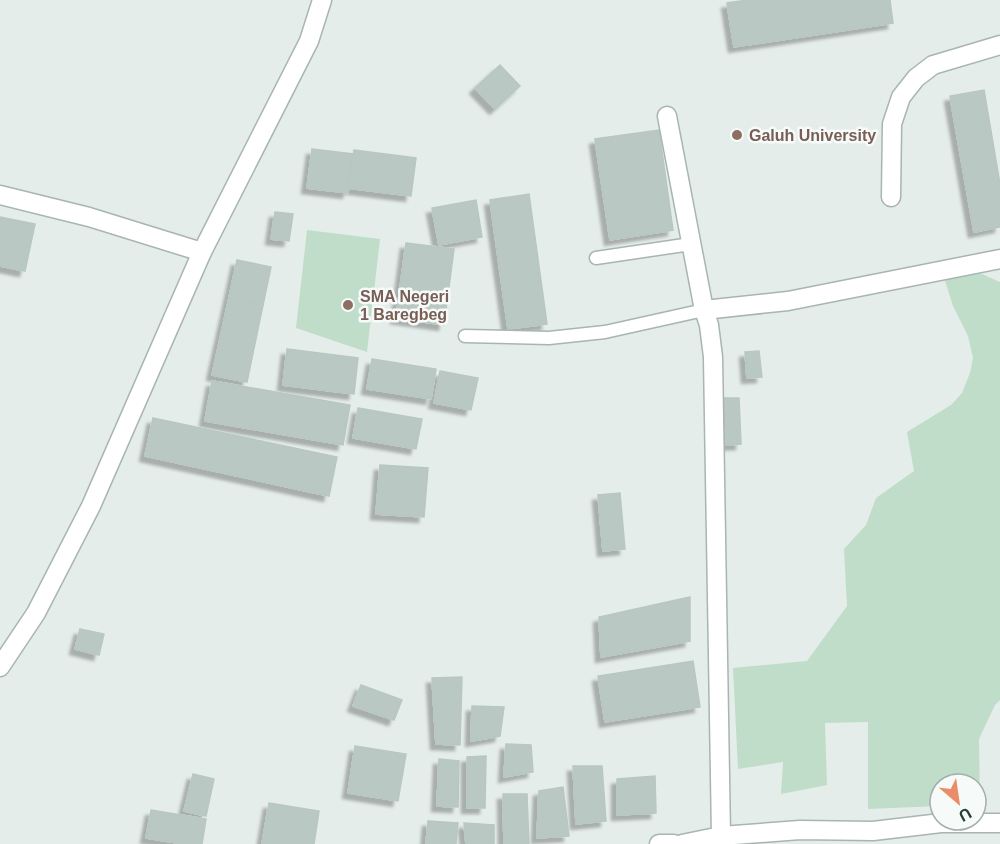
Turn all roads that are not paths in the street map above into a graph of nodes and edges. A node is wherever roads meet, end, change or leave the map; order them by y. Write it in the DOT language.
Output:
graph roads {
  1 [pos="322,0"];
  2 [pos="1000,45"];
  3 [pos="667,117"];
  4 [pos="0,195"];
  5 [pos="891,197"];
  6 [pos="691,243"];
  7 [pos="202,252"];
  8 [pos="596,258"];
  9 [pos="1000,260"];
  10 [pos="704,310"];
  11 [pos="465,336"];
  12 [pos="0,667"];
  13 [pos="1000,823"];
  14 [pos="720,836"];
  15 [pos="659,844"];
  16 [pos="674,844"];
  17 [pos="682,844"];
  1 -- 7 [label="street"];
  2 -- 5 [label="street"];
  3 -- 6 [label="street"];
  4 -- 7 [label="street"];
  6 -- 8 [label="lane"];
  6 -- 10 [label="street"];
  7 -- 12 [label="street"];
  9 -- 10 [label="street"];
  10 -- 11 [label="lane"];
  10 -- 14 [label="street"];
  13 -- 14 [label="street"];
  14 -- 17 [label="street"];
  15 -- 16 [label="street"];
}
